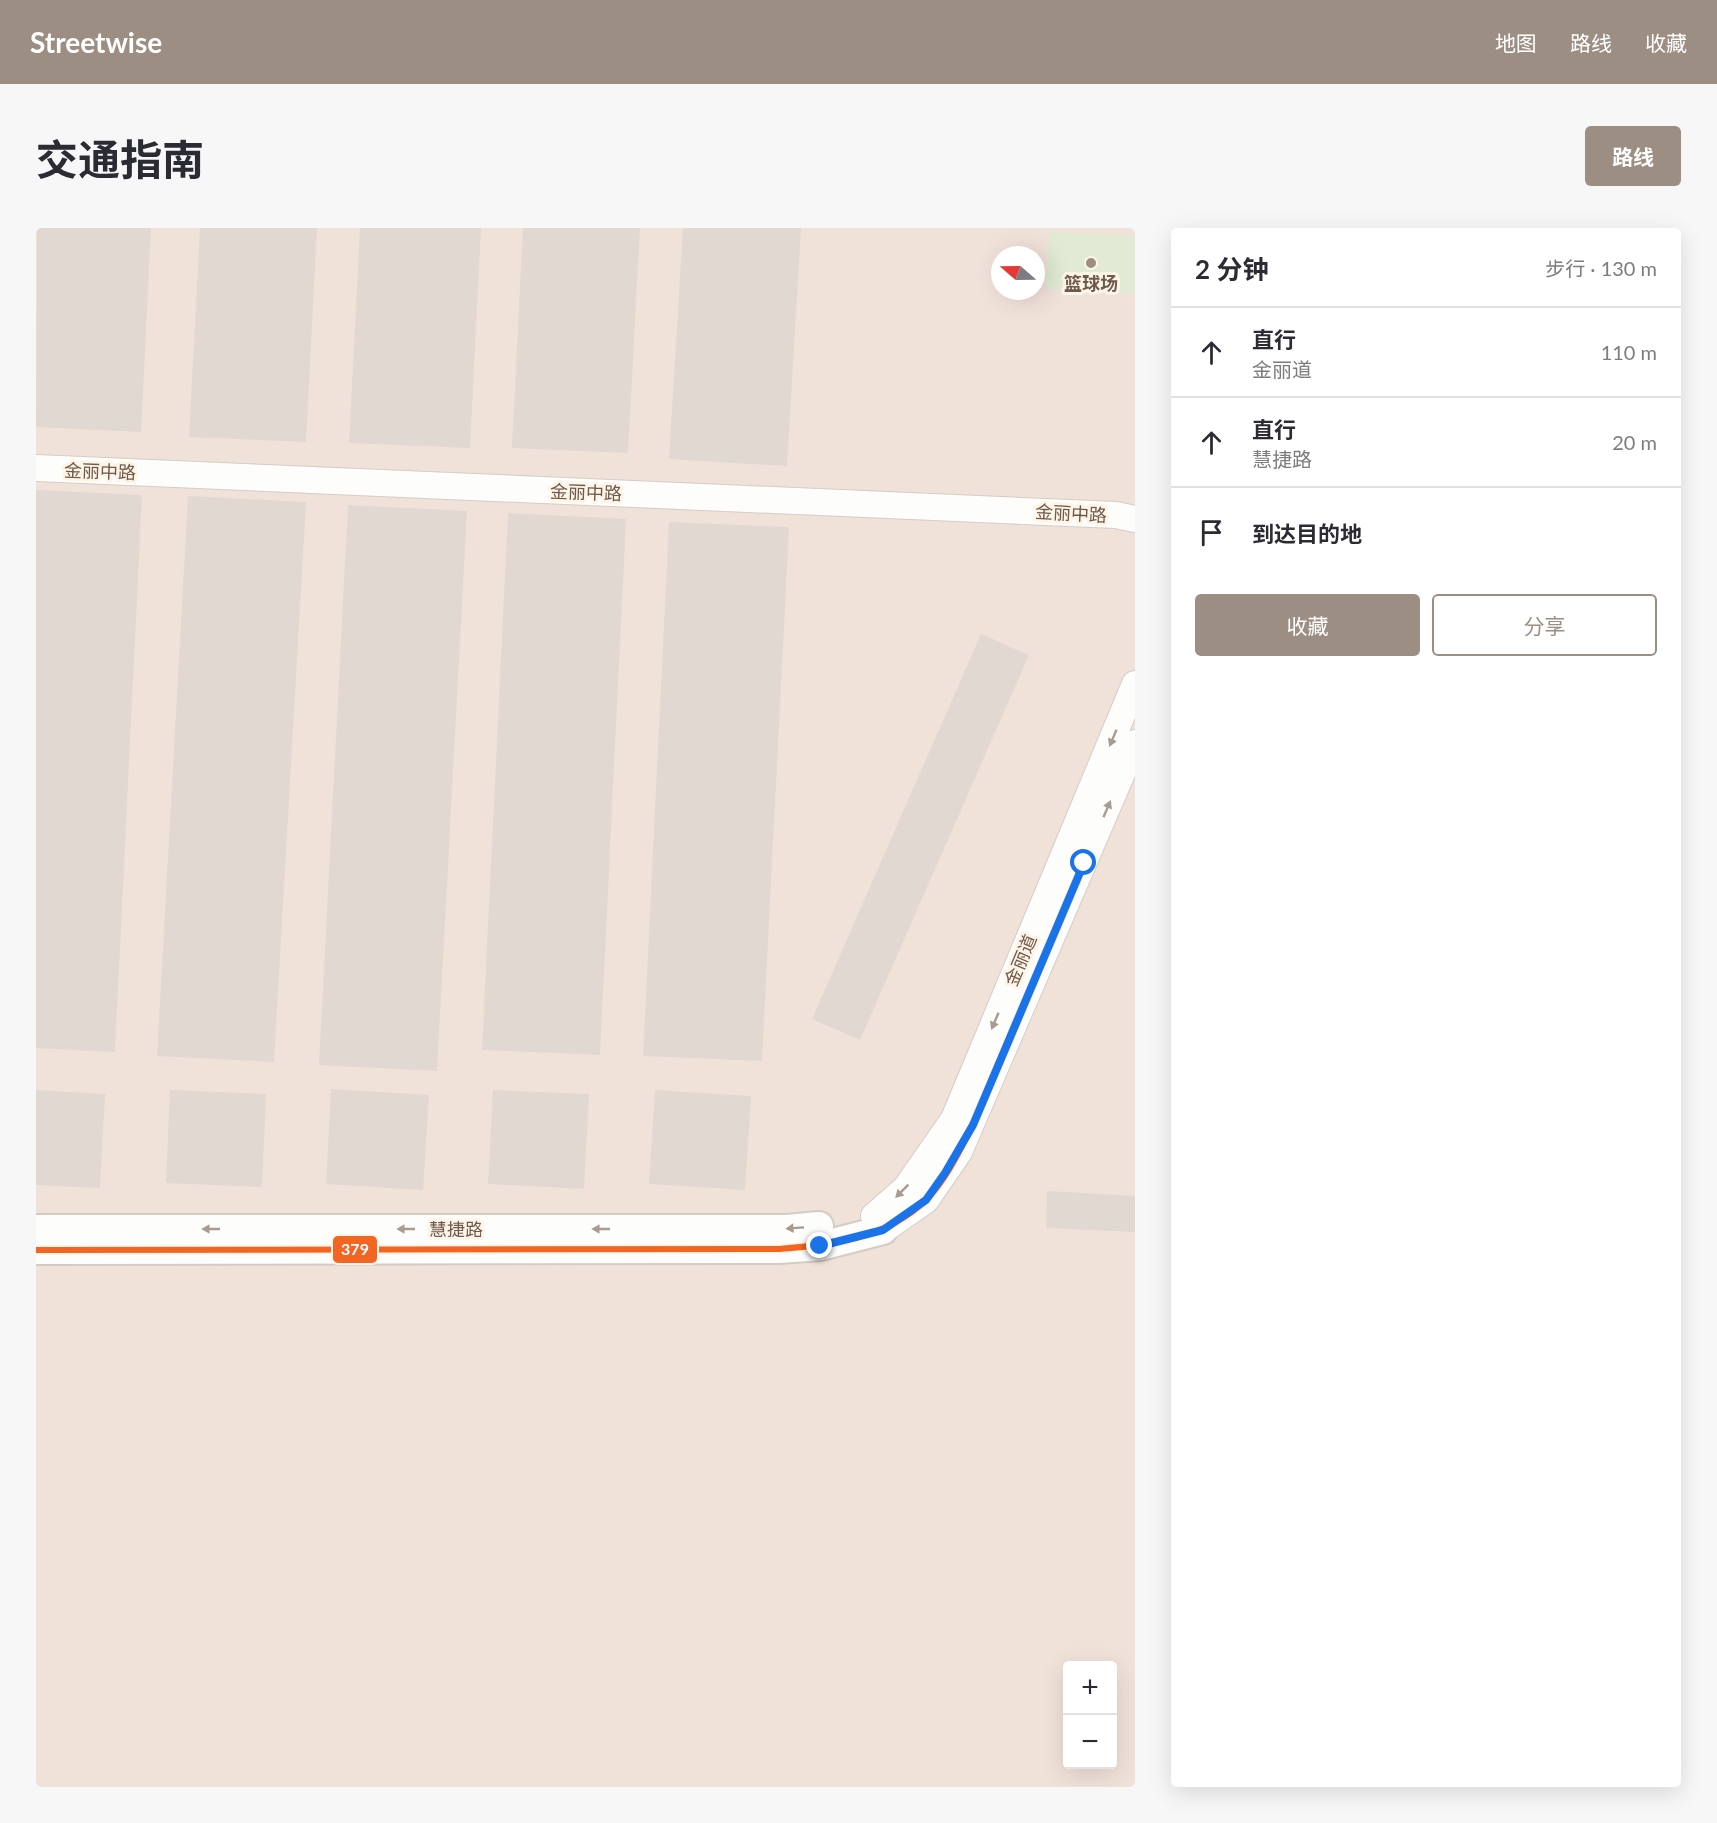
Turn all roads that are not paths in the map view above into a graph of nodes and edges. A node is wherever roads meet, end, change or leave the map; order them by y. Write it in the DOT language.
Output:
graph roads {
  1 [pos="36,468"];
  2 [pos="1135,519"];
  3 [pos="1135,684"];
  4 [pos="1135,743"];
  5 [pos="878,1223"];
  6 [pos="36,1229"];
  7 [pos="36,1250"];
  1 -- 2 [label="street, 金丽中路"];
  3 -- 5 [label="street, 金丽道, one-way"];
  5 -- 4 [label="street, 金丽道, one-way"];
  5 -- 6 [label="main road, 慧捷路, one-way"];
  5 -- 7 [label="main road, 慧捷路"];
}
